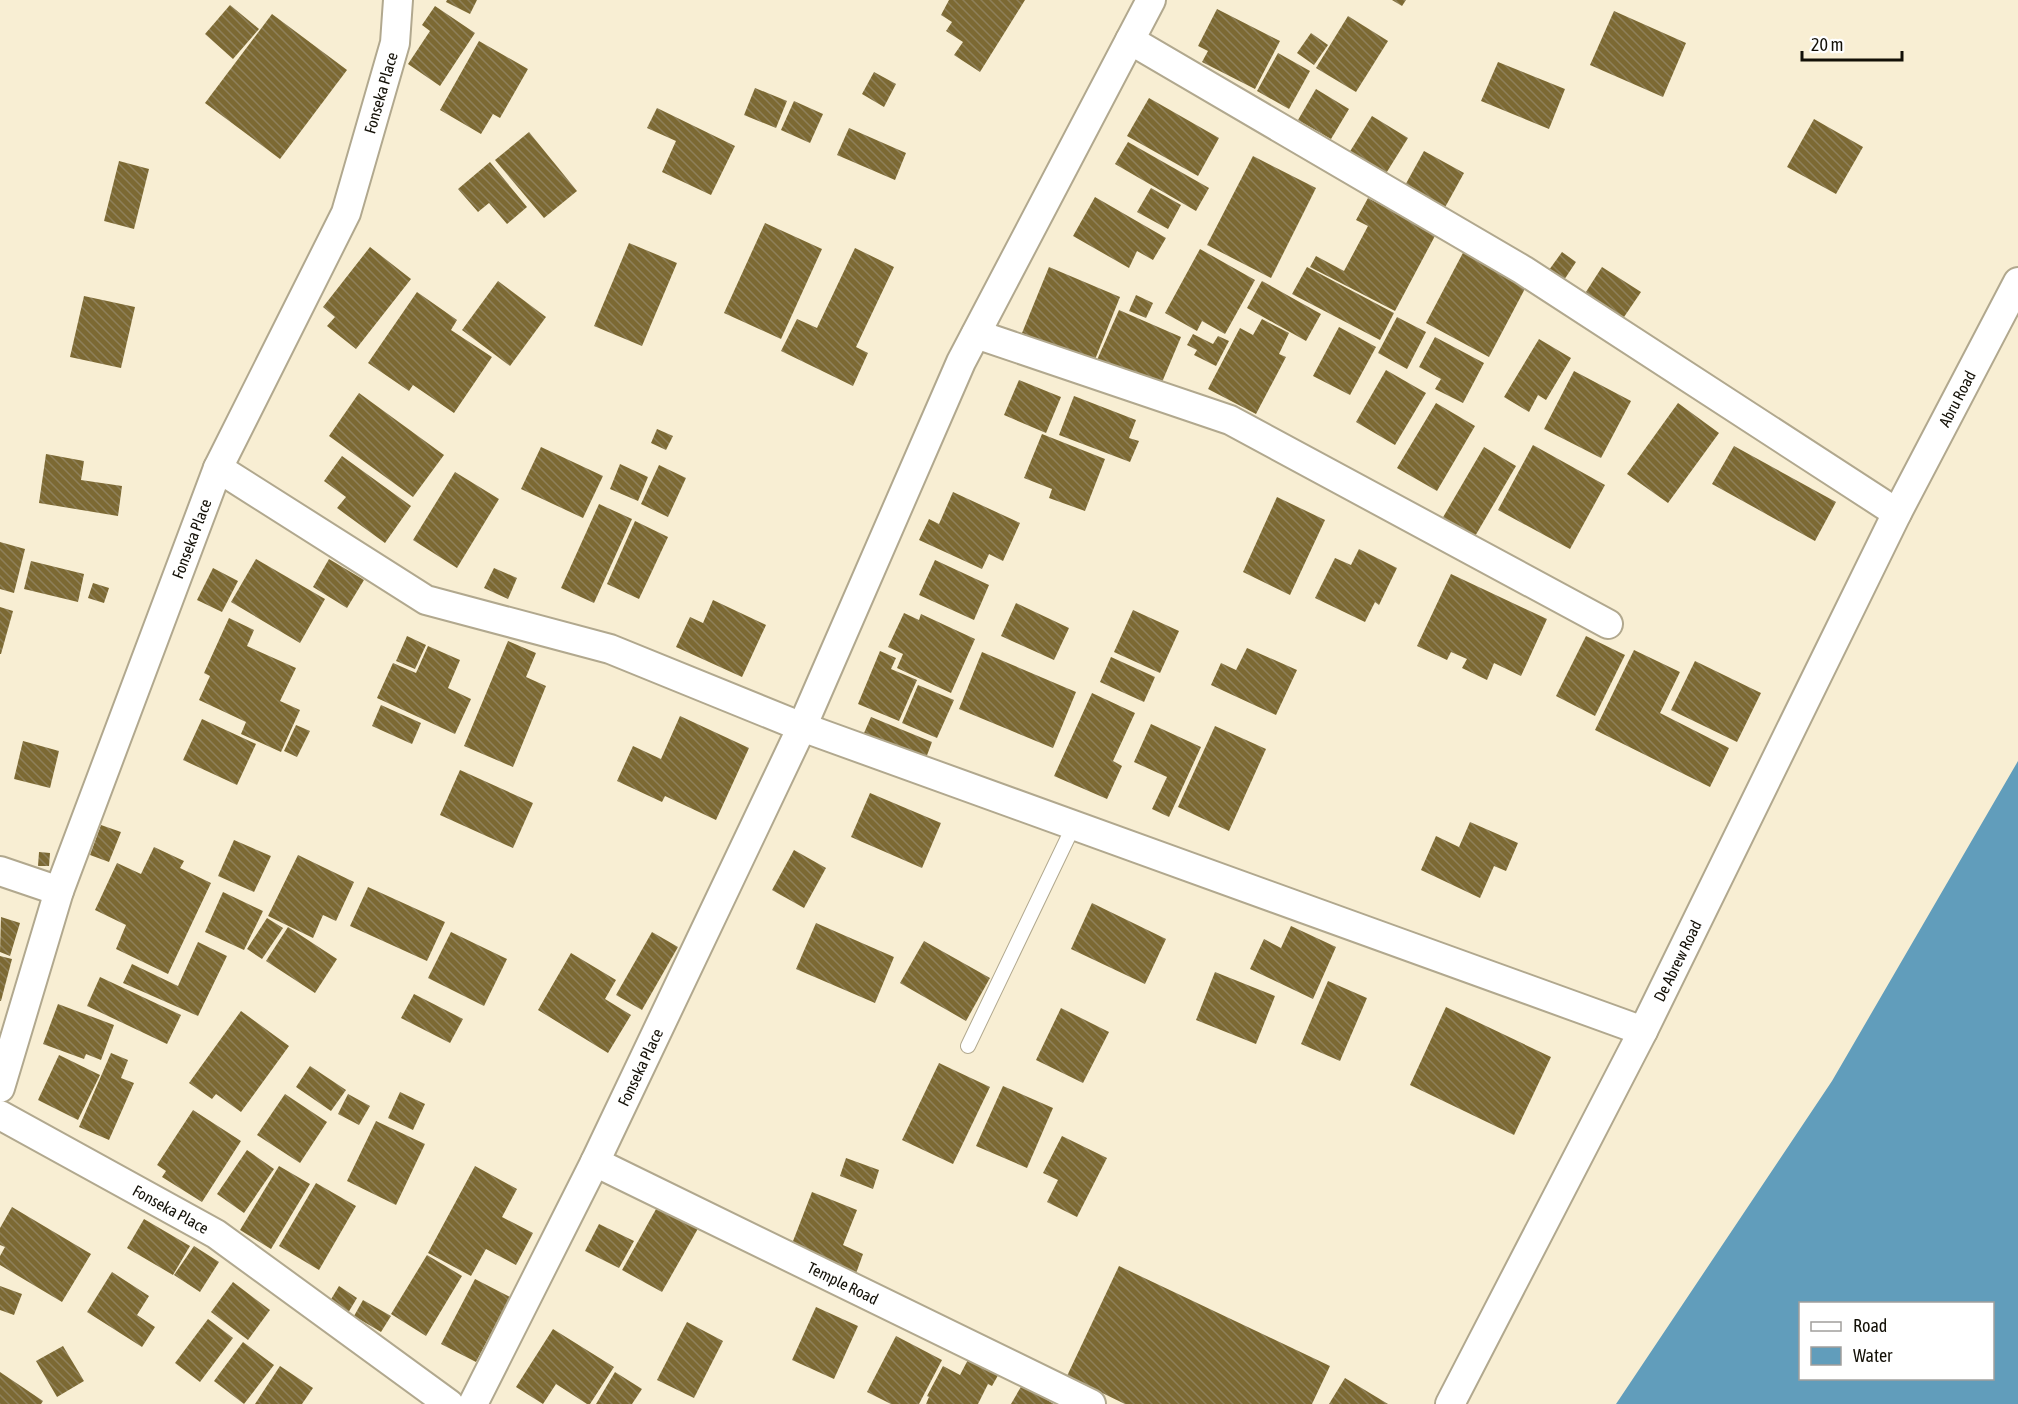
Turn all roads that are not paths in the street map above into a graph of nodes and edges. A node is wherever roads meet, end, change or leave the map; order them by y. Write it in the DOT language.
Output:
graph roads {
  1 [pos="398,0"];
  2 [pos="1151,0"];
  3 [pos="1130,40"];
  4 [pos="2018,282"];
  5 [pos="976,334"];
  6 [pos="218,468"];
  7 [pos="1898,513"];
  8 [pos="1608,624"];
  9 [pos="802,727"];
  10 [pos="1074,825"];
  11 [pos="0,871"];
  12 [pos="59,891"];
  13 [pos="1643,1031"];
  14 [pos="968,1046"];
  15 [pos="0,1088"];
  16 [pos="0,1115"];
  17 [pos="595,1162"];
  18 [pos="449,1404"];
  19 [pos="474,1404"];
  20 [pos="1090,1404"];
  21 [pos="1450,1404"];
  1 -- 6 [label="street, Fonseka Place"];
  2 -- 3 [label="street"];
  3 -- 5 [label="street, Fonseka Place"];
  3 -- 7 [label="street"];
  4 -- 7 [label="street, Abru Road"];
  5 -- 8 [label="street"];
  5 -- 9 [label="street, Fonseka Place"];
  6 -- 9 [label="street"];
  6 -- 12 [label="street, Fonseka Place"];
  7 -- 13 [label="street, De Abrew Road"];
  9 -- 10 [label="street"];
  9 -- 17 [label="street, Fonseka Place"];
  10 -- 13 [label="street"];
  10 -- 14 [label="lane"];
  11 -- 12 [label="street"];
  12 -- 15 [label="street, Fonseka Place"];
  13 -- 21 [label="street, De Abrew Road"];
  16 -- 18 [label="street, Fonseka Place"];
  17 -- 19 [label="street, Fonseka Place"];
  17 -- 20 [label="street, Temple Road"];
}
